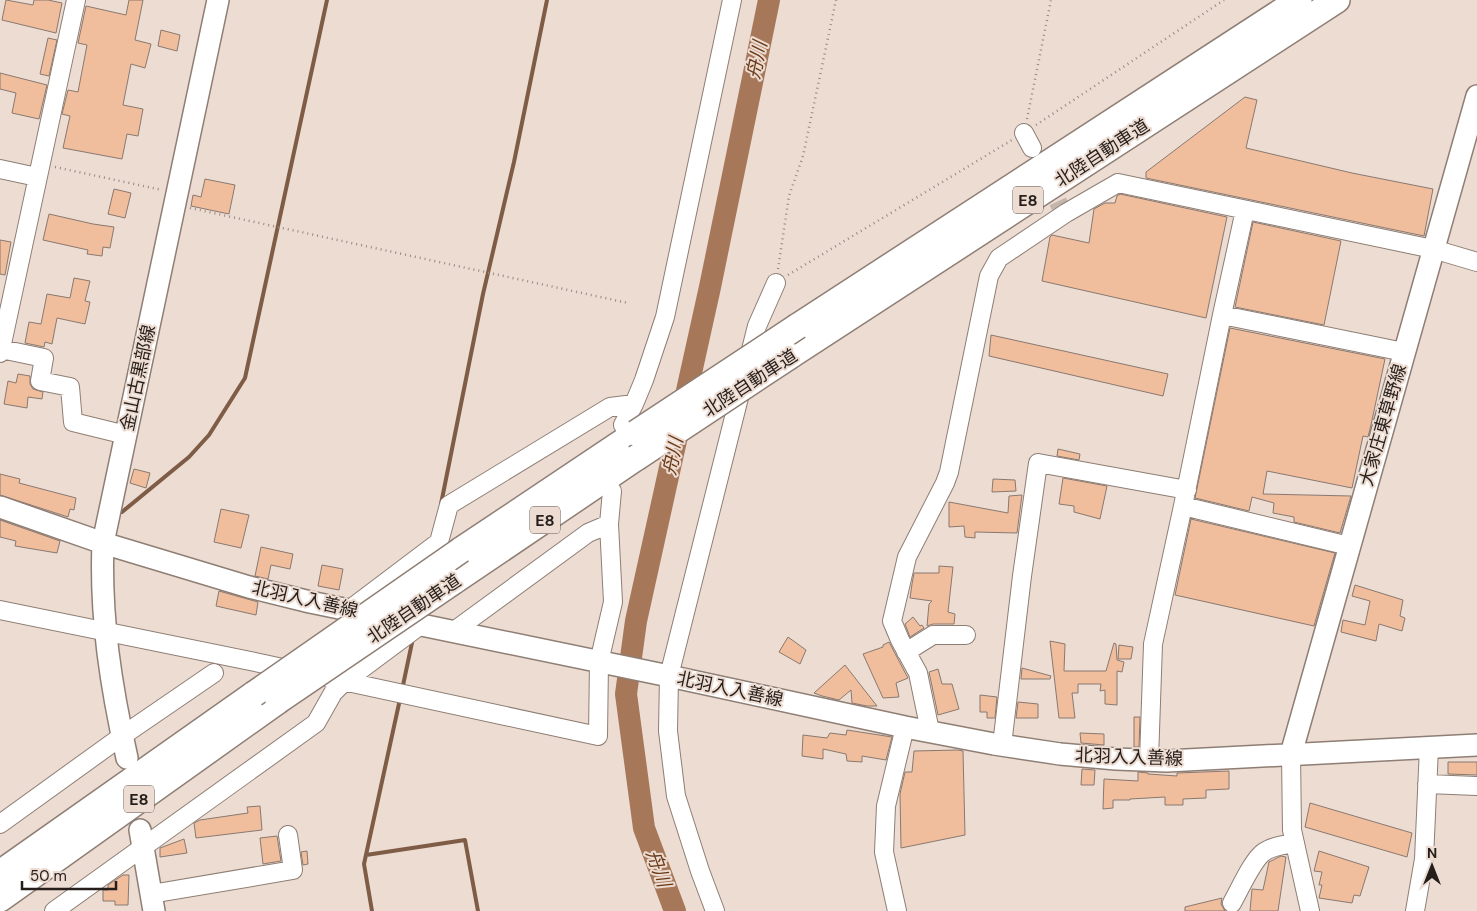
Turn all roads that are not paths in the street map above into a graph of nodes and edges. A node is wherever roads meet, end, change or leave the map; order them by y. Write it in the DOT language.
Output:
graph roads {
  1 [pos="76,0"];
  2 [pos="218,0"];
  3 [pos="1337,0"];
  4 [pos="728,4"];
  5 [pos="1301,11"];
  6 [pos="1477,96"];
  7 [pos="0,169"];
  8 [pos="39,170"];
  9 [pos="1245,210"];
  10 [pos="1433,249"];
  11 [pos="1477,262"];
  12 [pos="776,283"];
  13 [pos="1222,315"];
  14 [pos="0,351"];
  15 [pos="1404,352"];
  16 [pos="634,404"];
  17 [pos="630,429"];
  18 [pos="126,435"];
  19 [pos="612,491"];
  20 [pos="1185,498"];
  21 [pos="0,507"];
  22 [pos="609,524"];
  23 [pos="103,543"];
  24 [pos="1349,546"];
  25 [pos="0,610"];
  26 [pos="349,610"];
  27 [pos="422,624"];
  28 [pos="104,630"];
  29 [pos="454,631"];
  30 [pos="966,635"];
  31 [pos="906,652"];
  32 [pos="602,662"];
  33 [pos="214,673"];
  34 [pos="669,676"];
  35 [pos="344,682"];
  36 [pos="905,727"];
  37 [pos="930,731"];
  38 [pos="122,736"];
  39 [pos="1002,745"];
  40 [pos="1477,745"];
  41 [pos="1429,747"];
  42 [pos="1291,754"];
  43 [pos="127,758"];
  44 [pos="1148,760"];
  45 [pos="1427,784"];
  46 [pos="1477,786"];
  47 [pos="0,824"];
  48 [pos="288,835"];
  49 [pos="141,838"];
  50 [pos="1295,843"];
  51 [pos="0,874"];
  52 [pos="0,899"];
  53 [pos="153,903"];
  54 [pos="1232,903"];
  55 [pos="54,911"];
  56 [pos="715,911"];
  57 [pos="896,911"];
  58 [pos="1310,911"];
  59 [pos="1415,911"];
  1 -- 8 [label="street"];
  2 -- 18 [label="main road, 金山古黒部線"];
  3 -- 5 [label="highway, 北陸自動車道 / E8"];
  4 -- 16 [label="street"];
  5 -- 17 [label="highway, 北陸自動車道 / E8, bridge"];
  5 -- 52 [label="highway, 北陸自動車道 / E8, bridge"];
  6 -- 10 [label="main road, 大家庄東草野線"];
  7 -- 8 [label="street"];
  8 -- 14 [label="street"];
  9 -- 10 [label="street"];
  9 -- 13 [label="street"];
  9 -- 31 [label="street"];
  10 -- 11 [label="street"];
  10 -- 15 [label="main road, 大家庄東草野線"];
  12 -- 34 [label="street"];
  13 -- 15 [label="street"];
  13 -- 20 [label="street"];
  14 -- 18 [label="street"];
  15 -- 24 [label="main road, 大家庄東草野線"];
  16 -- 17 [label="street"];
  16 -- 26 [label="street"];
  17 -- 51 [label="highway, 北陸自動車道 / E8, bridge"];
  18 -- 23 [label="main road, 金山古黒部線"];
  19 -- 22 [label="street"];
  20 -- 24 [label="street"];
  20 -- 39 [label="street"];
  20 -- 44 [label="street"];
  21 -- 23 [label="main road, 北羽入入善線"];
  22 -- 29 [label="street"];
  22 -- 32 [label="street"];
  23 -- 26 [label="main road, 北羽入入善線"];
  23 -- 28 [label="main road, 金山古黒部線"];
  24 -- 42 [label="main road, 大家庄東草野線"];
  25 -- 28 [label="street"];
  26 -- 27 [label="main road, 北羽入入善線"];
  27 -- 29 [label="main road, 北羽入入善線"];
  27 -- 35 [label="street"];
  28 -- 35 [label="street"];
  28 -- 38 [label="main road, 金山古黒部線"];
  29 -- 32 [label="main road, 北羽入入善線"];
  30 -- 31 [label="street"];
  31 -- 37 [label="street"];
  32 -- 34 [label="main road, 北羽入入善線"];
  32 -- 35 [label="street"];
  33 -- 38 [label="street"];
  34 -- 36 [label="main road, 北羽入入善線"];
  34 -- 56 [label="street"];
  35 -- 49 [label="street"];
  36 -- 37 [label="main road, 北羽入入善線"];
  36 -- 57 [label="street"];
  37 -- 39 [label="main road, 北羽入入善線"];
  38 -- 43 [label="main road, 金山古黒部線"];
  38 -- 47 [label="street"];
  39 -- 44 [label="main road, 北羽入入善線"];
  40 -- 41 [label="main road, 北羽入入善線"];
  41 -- 42 [label="main road, 北羽入入善線"];
  41 -- 45 [label="street"];
  42 -- 44 [label="main road, 北羽入入善線"];
  42 -- 50 [label="street"];
  45 -- 46 [label="street"];
  45 -- 59 [label="street"];
  48 -- 53 [label="street"];
  49 -- 53 [label="main road"];
  49 -- 55 [label="street"];
  50 -- 54 [label="street"];
  50 -- 58 [label="street"];
}
